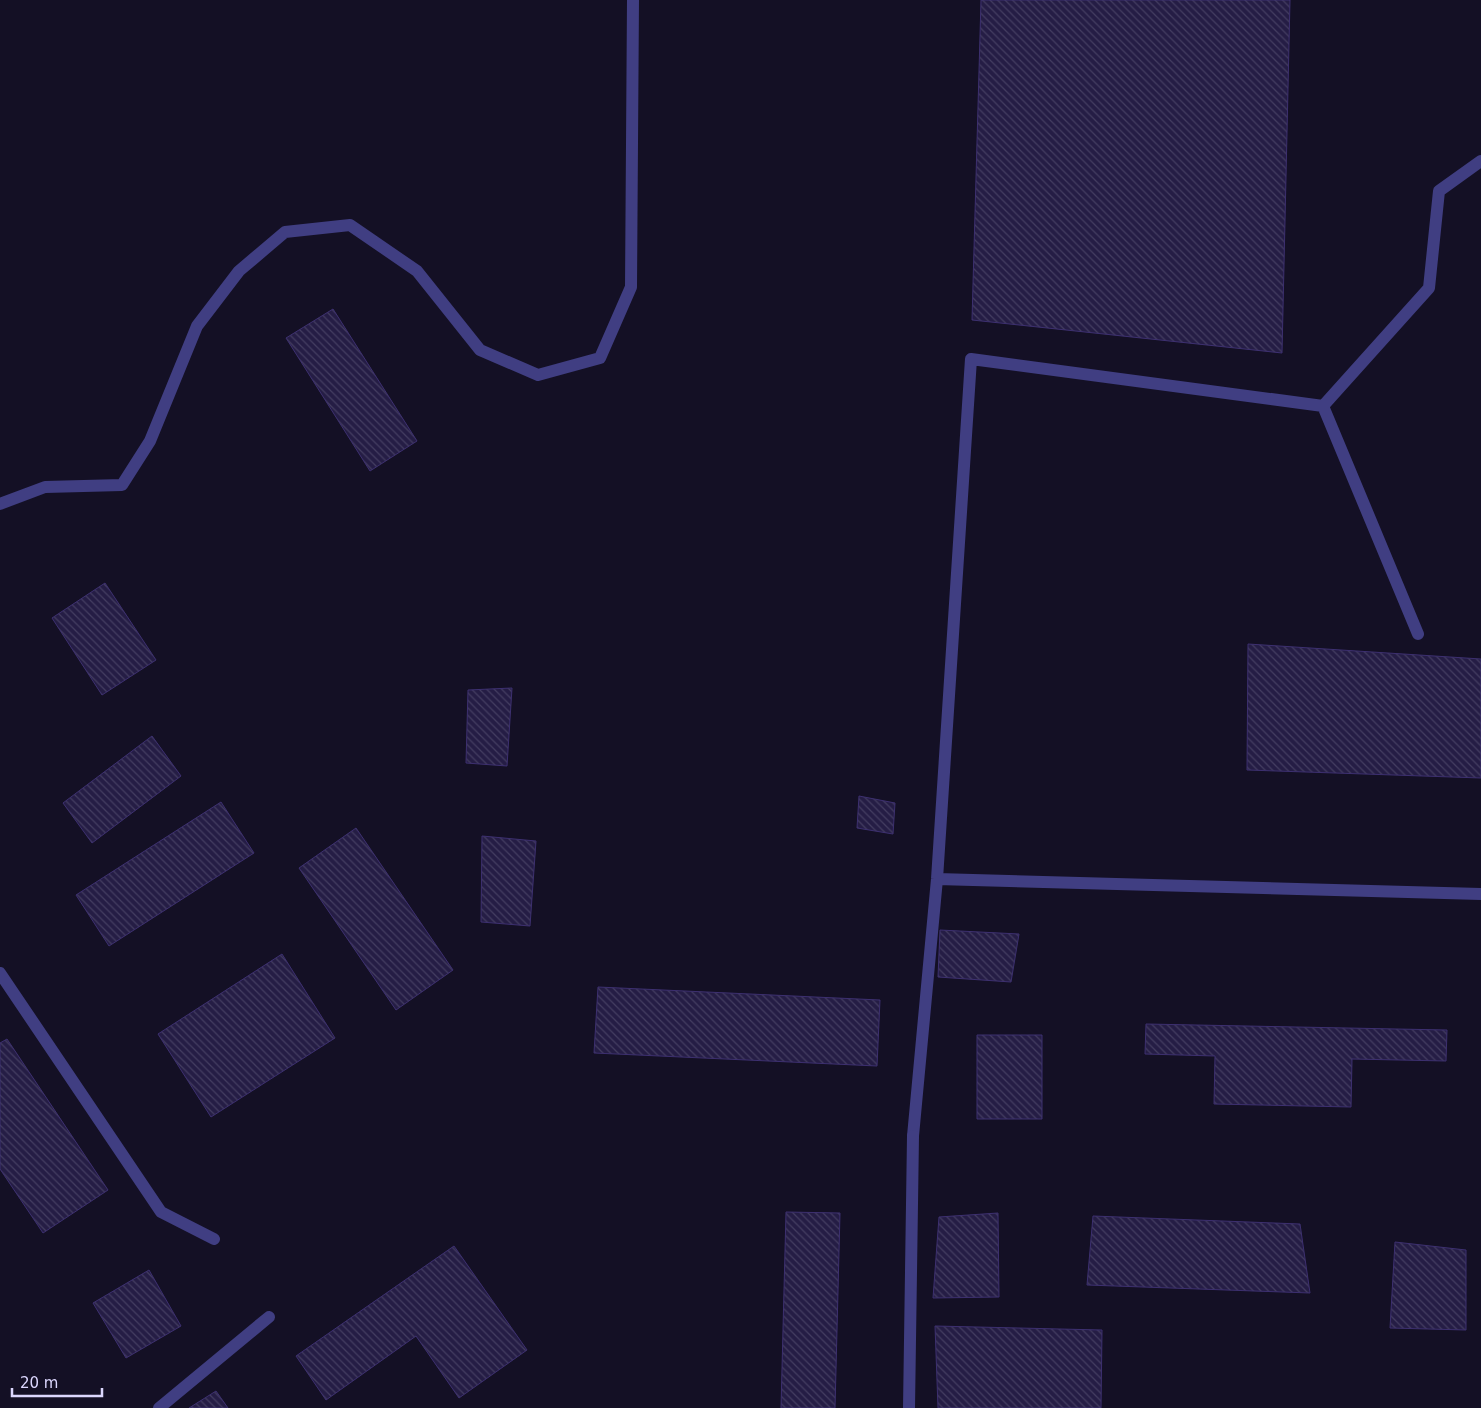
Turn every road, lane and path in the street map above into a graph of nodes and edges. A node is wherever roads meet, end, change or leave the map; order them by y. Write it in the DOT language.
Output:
graph roads {
  1 [pos="633,0"];
  2 [pos="1481,161"];
  3 [pos="1323,406"];
  4 [pos="0,504"];
  5 [pos="1418,634"];
  6 [pos="937,879"];
  7 [pos="1481,894"];
  8 [pos="0,973"];
  9 [pos="214,1239"];
  10 [pos="269,1317"];
  11 [pos="160,1408"];
  12 [pos="909,1408"];
  1 -- 4 [label="street"];
  2 -- 3 [label="street"];
  3 -- 5 [label="street"];
  3 -- 6 [label="street"];
  6 -- 7 [label="street"];
  6 -- 12 [label="street"];
  8 -- 9 [label="street"];
  10 -- 11 [label="street"];
}
